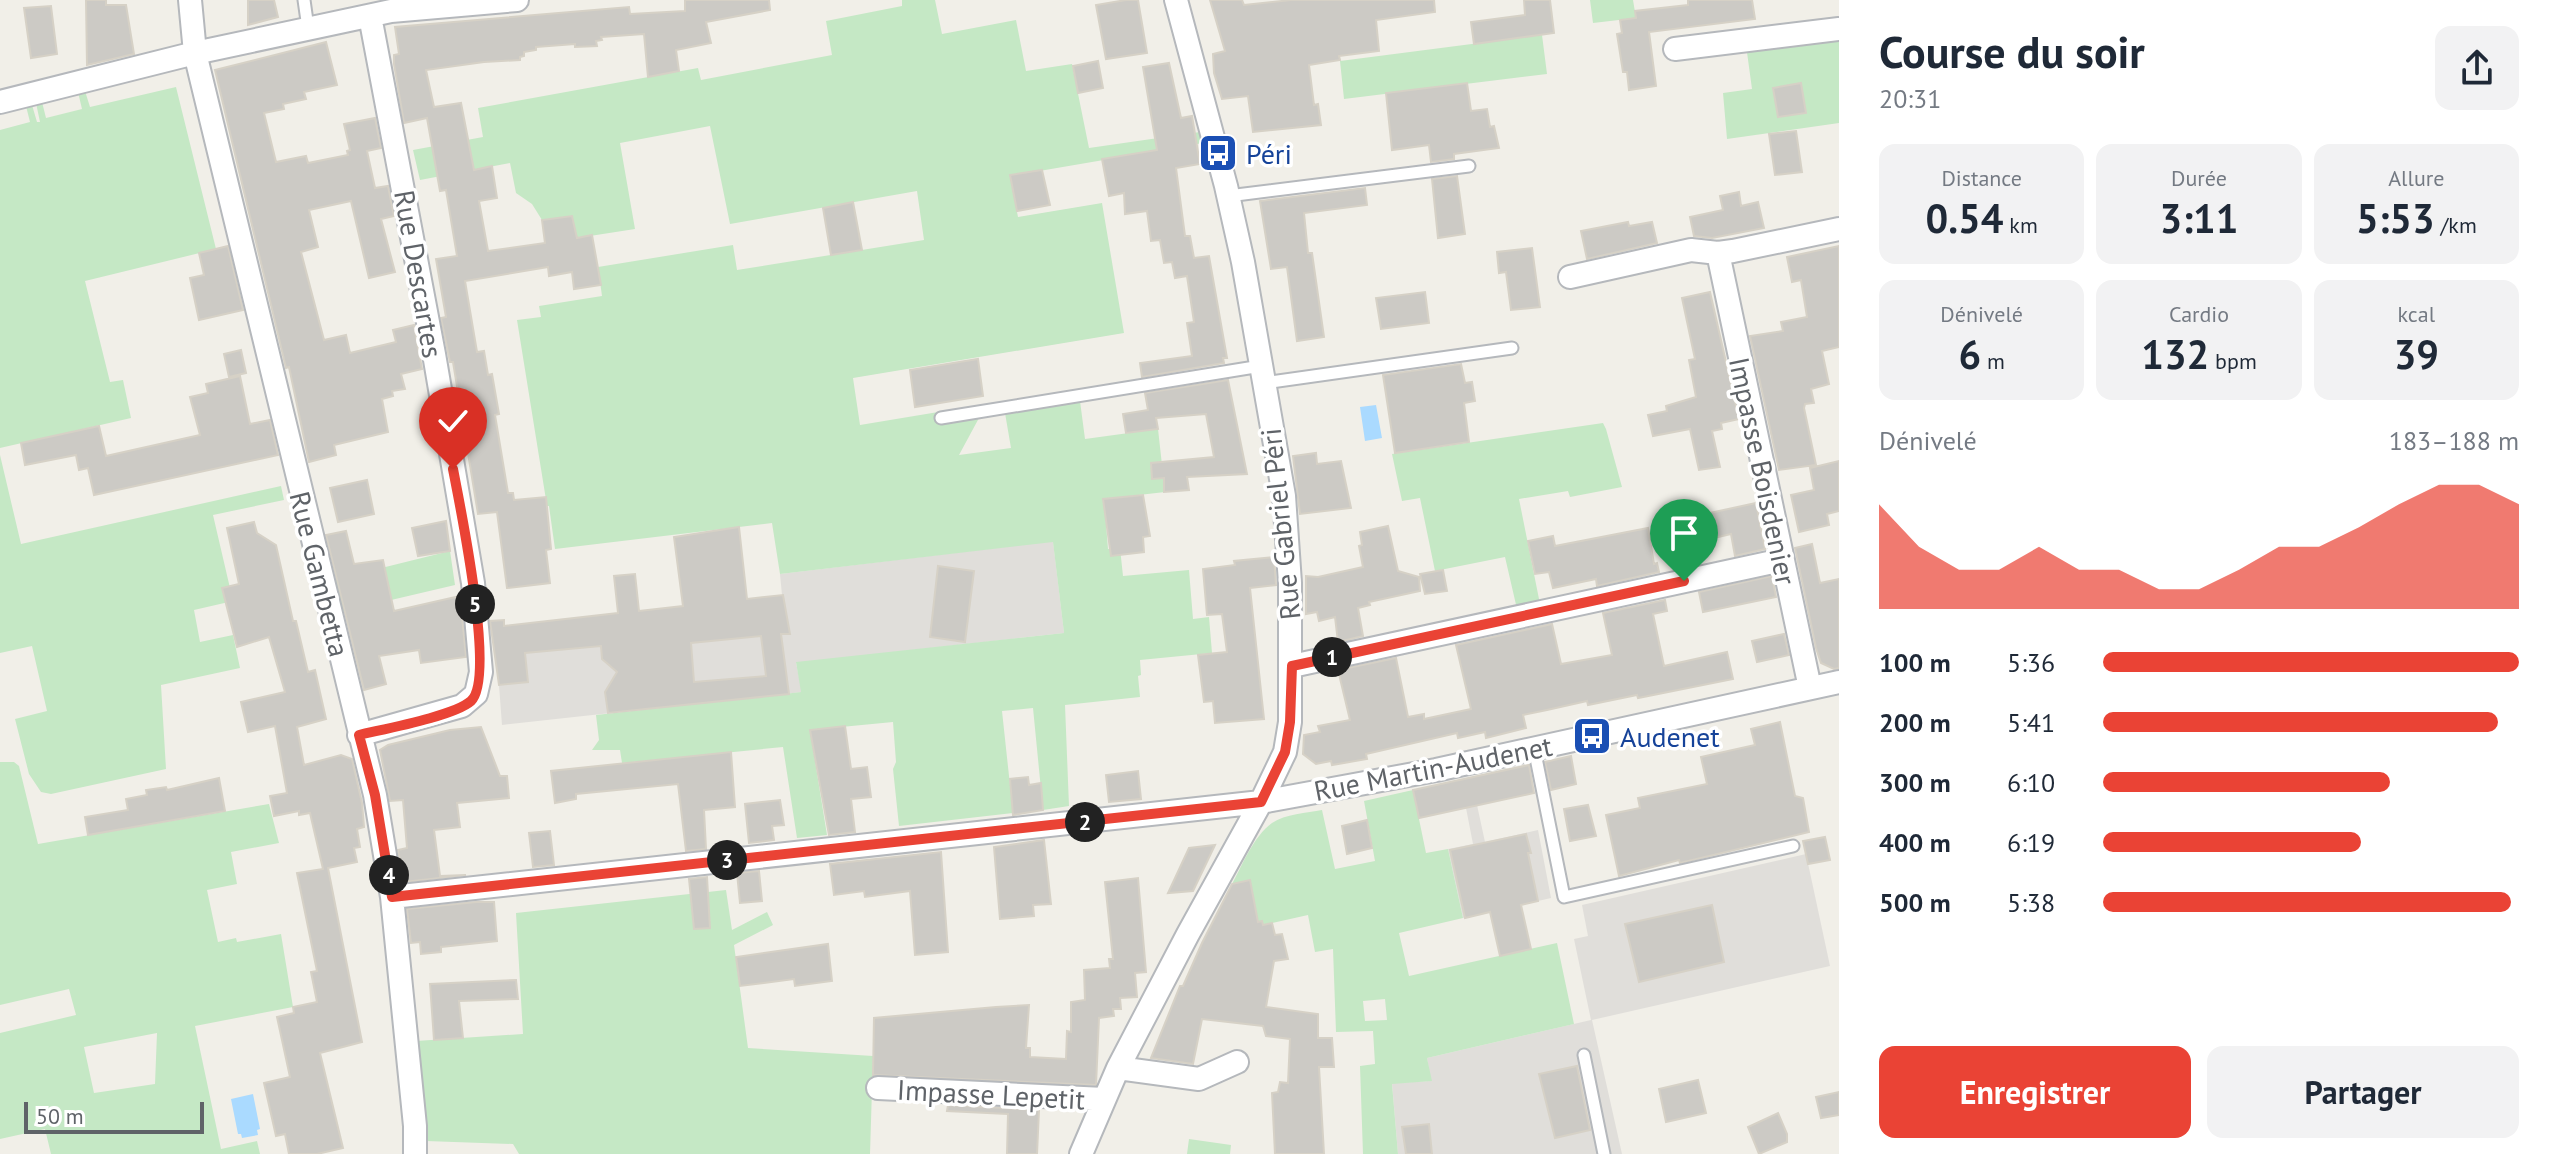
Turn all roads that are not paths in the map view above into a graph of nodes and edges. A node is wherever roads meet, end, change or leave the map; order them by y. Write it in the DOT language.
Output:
graph roads {
  1 [pos="190,0"];
  2 [pos="304,0"];
  3 [pos="517,0"];
  4 [pos="1176,0"];
  5 [pos="370,16"];
  6 [pos="308,28"];
  7 [pos="1839,29"];
  8 [pos="1675,49"];
  9 [pos="195,53"];
  10 [pos="0,102"];
  11 [pos="1469,166"];
  12 [pos="1228,196"];
  13 [pos="1839,229"];
  14 [pos="1718,253"];
  15 [pos="1570,277"];
  16 [pos="1512,348"];
  17 [pos="1263,374"];
  18 [pos="941,418"];
  19 [pos="1782,560"];
  20 [pos="1292,666"];
  21 [pos="1839,682"];
  22 [pos="1810,688"];
  23 [pos="359,735"];
  24 [pos="1534,748"];
  25 [pos="1261,802"];
  26 [pos="1793,846"];
  27 [pos="392,897"];
  28 [pos="1584,1055"];
  29 [pos="1237,1062"];
  30 [pos="1118,1068"];
  31 [pos="878,1088"];
  32 [pos="1104,1099"];
  33 [pos="415,1154"];
  34 [pos="1081,1154"];
  35 [pos="1604,1154"];
  1 -- 9 [label="street, Rue Gambetta"];
  2 -- 6 [label="lane"];
  3 -- 5 [label="street"];
  4 -- 12 [label="street, Rue Gabriel Péri"];
  5 -- 6 [label="street"];
  5 -- 23 [label="street, Rue Descartes"];
  6 -- 9 [label="street"];
  7 -- 8 [label="street"];
  9 -- 10 [label="street"];
  9 -- 23 [label="street, Rue Gambetta"];
  11 -- 12 [label="lane"];
  12 -- 17 [label="street, Rue Gabriel Péri"];
  13 -- 14 [label="street"];
  14 -- 15 [label="street"];
  14 -- 19 [label="street, Impasse Boisdenier"];
  16 -- 17 [label="lane"];
  17 -- 18 [label="lane"];
  17 -- 20 [label="street, Rue Gabriel Péri"];
  19 -- 20 [label="street"];
  19 -- 22 [label="street, Impasse Boisdenier"];
  20 -- 25 [label="street, Rue Gabriel Péri"];
  21 -- 22 [label="street, Rue Martin-Audenet"];
  22 -- 24 [label="street, Rue Martin-Audenet"];
  23 -- 27 [label="street, Rue Gambetta"];
  24 -- 25 [label="street, Rue Martin-Audenet"];
  24 -- 26 [label="lane"];
  25 -- 27 [label="street, Rue Martin-Audenet"];
  25 -- 30 [label="street, Rue Gabriel Péri"];
  27 -- 33 [label="street, Rue Gambetta"];
  28 -- 35 [label="lane"];
  29 -- 30 [label="street"];
  30 -- 32 [label="street, Rue Gabriel Péri"];
  31 -- 32 [label="street, Impasse Lepetit"];
  32 -- 34 [label="street, Rue Gabriel Péri"];
}
